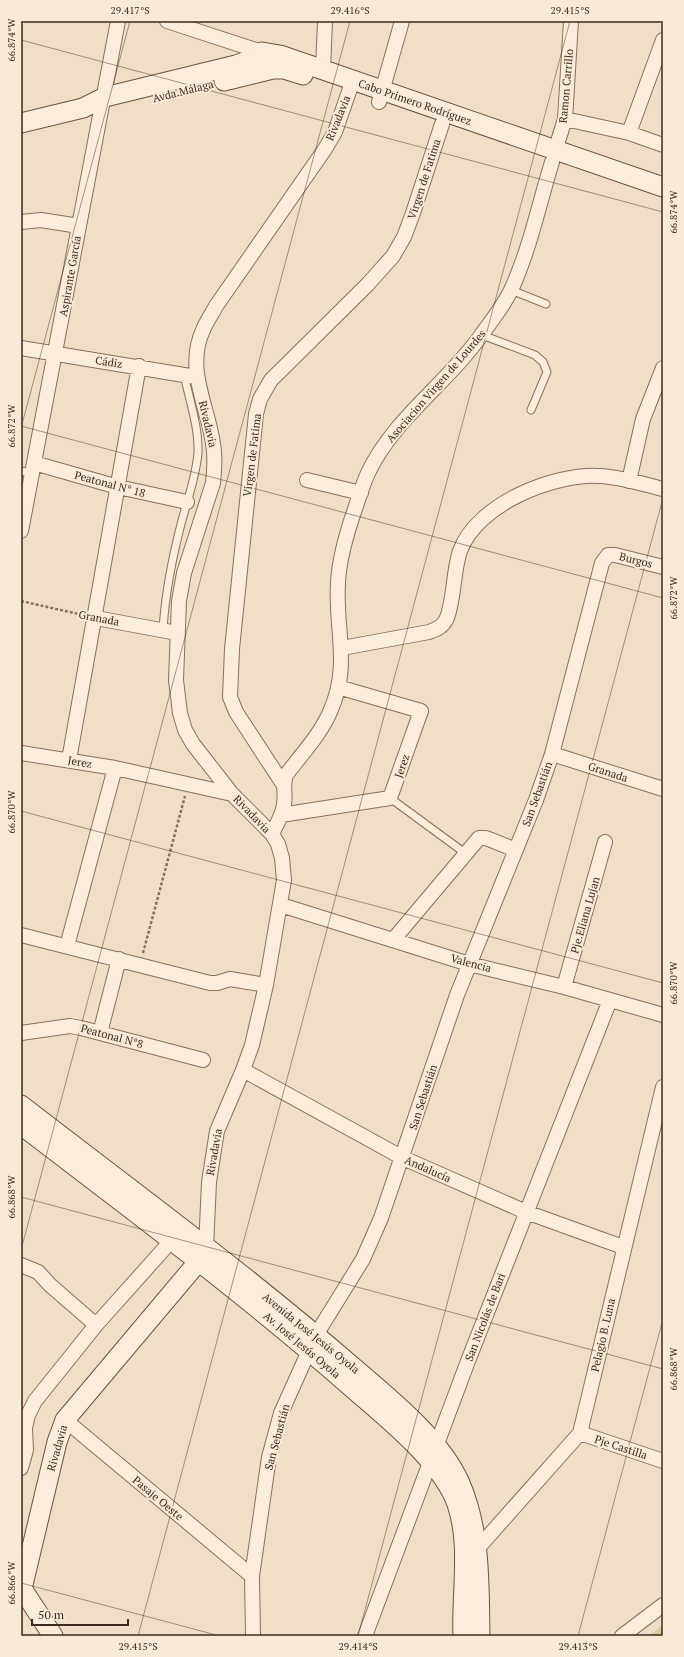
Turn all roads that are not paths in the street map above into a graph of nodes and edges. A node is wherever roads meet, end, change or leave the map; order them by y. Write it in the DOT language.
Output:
graph roads {
  1 [pos="118,21"];
  2 [pos="167,21"];
  3 [pos="325,21"];
  4 [pos="402,21"];
  5 [pos="571,21"];
  6 [pos="663,40"];
  7 [pos="262,52"];
  8 [pos="284,69"];
  9 [pos="323,70"];
  10 [pos="351,86"];
  11 [pos="381,96"];
  12 [pos="104,104"];
  13 [pos="565,119"];
  14 [pos="21,123"];
  15 [pos="442,124"];
  16 [pos="629,133"];
  17 [pos="663,145"];
  18 [pos="553,157"];
  19 [pos="663,187"];
  20 [pos="663,201"];
  21 [pos="21,222"];
  22 [pos="79,226"];
  23 [pos="511,290"];
  24 [pos="546,304"];
  25 [pos="482,335"];
  26 [pos="21,348"];
  27 [pos="56,354"];
  28 [pos="139,366"];
  29 [pos="663,368"];
  30 [pos="190,375"];
  31 [pos="531,410"];
  32 [pos="29,469"];
  33 [pos="307,480"];
  34 [pos="629,481"];
  35 [pos="118,487"];
  36 [pos="663,489"];
  37 [pos="361,493"];
  38 [pos="187,502"];
  39 [pos="21,531"];
  40 [pos="608,555"];
  41 [pos="663,567"];
  42 [pos="96,618"];
  43 [pos="170,631"];
  44 [pos="342,648"];
  45 [pos="338,687"];
  46 [pos="21,753"];
  47 [pos="552,754"];
  48 [pos="69,760"];
  49 [pos="115,768"];
  50 [pos="283,784"];
  51 [pos="663,789"];
  52 [pos="232,794"];
  53 [pos="390,798"];
  54 [pos="281,815"];
  55 [pos="272,834"];
  56 [pos="605,842"];
  57 [pos="516,850"];
  58 [pos="466,853"];
  59 [pos="281,905"];
  60 [pos="21,935"];
  61 [pos="392,940"];
  62 [pos="67,946"];
  63 [pos="119,959"];
  64 [pos="469,964"];
  65 [pos="266,985"];
  66 [pos="564,987"];
  67 [pos="610,1000"];
  68 [pos="663,1015"];
  69 [pos="100,1033"];
  70 [pos="21,1034"];
  71 [pos="203,1060"];
  72 [pos="244,1070"];
  73 [pos="663,1087"];
  74 [pos="21,1105"];
  75 [pos="21,1126"];
  76 [pos="403,1158"];
  77 [pos="526,1212"];
  78 [pos="172,1240"];
  79 [pos="623,1247"];
  80 [pos="202,1255"];
  81 [pos="21,1265"];
  82 [pos="96,1324"];
  83 [pos="312,1342"];
  84 [pos="65,1420"];
  85 [pos="580,1433"];
  86 [pos="434,1453"];
  87 [pos="663,1461"];
  88 [pos="21,1468"];
  89 [pos="478,1548"];
  90 [pos="252,1576"];
  91 [pos="21,1589"];
  92 [pos="663,1605"];
  93 [pos="53,1636"];
  94 [pos="253,1636"];
  95 [pos="365,1636"];
  96 [pos="463,1636"];
  97 [pos="480,1636"];
  98 [pos="622,1636"];
  1 -- 12 [label="street, Aspirante García"];
  2 -- 7 [label="street, Cabo Primero Rodríguez"];
  3 -- 9 [label="street"];
  4 -- 11 [label="street"];
  5 -- 13 [label="street, Ramon Carrillo"];
  6 -- 16 [label="street"];
  7 -- 9 [label="street, Cabo Primero Rodríguez"];
  7 -- 12 [label="street, Avda.Málaga"];
  8 -- 10 [label="street, Cabo Primero Rodríguez"];
  8 -- 12 [label="street, Avda.Málaga"];
  9 -- 10 [label="street, Cabo Primero Rodríguez"];
  10 -- 11 [label="street, Cabo Primero Rodríguez"];
  10 -- 30 [label="street, Rivadavia"];
  11 -- 15 [label="street, Cabo Primero Rodríguez"];
  11 -- 18 [label="street, Cabo Primero Rodríguez"];
  12 -- 14 [label="street, Avda.Málaga"];
  12 -- 22 [label="street, Aspirante García"];
  13 -- 16 [label="street"];
  13 -- 18 [label="street, Ramon Carrillo"];
  15 -- 18 [label="street, Cabo Primero Rodríguez"];
  15 -- 50 [label="street, Virgen de Fatima"];
  16 -- 17 [label="street"];
  18 -- 19 [label="street, Cabo Primero Rodríguez"];
  18 -- 20 [label="street, Cabo Primero Rodríguez"];
  18 -- 23 [label="street, Asociacion Virgen de Lourdes"];
  21 -- 22 [label="street"];
  22 -- 27 [label="street, Aspirante García"];
  23 -- 24 [label="lane"];
  23 -- 25 [label="street, Asociacion Virgen de Lourdes"];
  25 -- 31 [label="lane"];
  25 -- 37 [label="street, Asociacion Virgen de Lourdes"];
  26 -- 27 [label="street, Cádiz"];
  27 -- 28 [label="street, Cádiz"];
  27 -- 32 [label="street, Aspirante García"];
  28 -- 30 [label="street, Cádiz"];
  28 -- 35 [label="street"];
  29 -- 34 [label="street"];
  30 -- 38 [label="lane"];
  30 -- 43 [label="street, Rivadavia"];
  32 -- 35 [label="street, Peatonal N° 18"];
  32 -- 39 [label="street, Aspirante García"];
  33 -- 37 [label="street"];
  34 -- 36 [label="street"];
  34 -- 44 [label="street"];
  35 -- 38 [label="street, Peatonal N° 18"];
  35 -- 42 [label="street"];
  37 -- 44 [label="street, Asociacion Virgen de Lourdes"];
  38 -- 43 [label="lane"];
  40 -- 41 [label="street, Burgos"];
  40 -- 47 [label="street, San Sebastián"];
  42 -- 43 [label="street, Granada"];
  42 -- 48 [label="street"];
  43 -- 52 [label="street, Rivadavia"];
  44 -- 45 [label="street, Asociacion Virgen de Lourdes"];
  45 -- 50 [label="street, Asociacion Virgen de Lourdes"];
  45 -- 53 [label="street, Jerez"];
  46 -- 48 [label="street, Jerez"];
  47 -- 51 [label="street, Granada"];
  47 -- 57 [label="street, San Sebastián"];
  48 -- 49 [label="street, Jerez"];
  49 -- 52 [label="street, Jerez"];
  49 -- 62 [label="street"];
  50 -- 54 [label="street, Asociacion Virgen de Lourdes"];
  52 -- 55 [label="street, Rivadavia"];
  53 -- 54 [label="street"];
  53 -- 58 [label="lane"];
  54 -- 55 [label="street, Asociacion Virgen de Lourdes"];
  55 -- 59 [label="street, Rivadavia"];
  56 -- 66 [label="street, Pje.Eliana Lujan"];
  57 -- 58 [label="street"];
  57 -- 64 [label="street, San Sebastián"];
  58 -- 61 [label="street"];
  59 -- 61 [label="street, Valencia"];
  59 -- 65 [label="street, Rivadavia"];
  60 -- 62 [label="street"];
  61 -- 64 [label="street, Valencia"];
  62 -- 63 [label="street"];
  63 -- 65 [label="street"];
  63 -- 69 [label="street"];
  64 -- 66 [label="street, Valencia"];
  64 -- 76 [label="street, San Sebastián"];
  65 -- 72 [label="street, Rivadavia"];
  66 -- 67 [label="street, Valencia"];
  67 -- 68 [label="street, Valencia"];
  67 -- 77 [label="street, San Nicolás de Bari"];
  69 -- 70 [label="street, Peatonal N°8"];
  69 -- 71 [label="street, Peatonal N°8"];
  72 -- 76 [label="street, Andalucía"];
  72 -- 80 [label="street, Rivadavia"];
  73 -- 79 [label="street, Pelagio B. Luna"];
  74 -- 80 [label="street"];
  75 -- 78 [label="street, Av. José Jesús Oyola"];
  76 -- 77 [label="street, Andalucía"];
  76 -- 83 [label="street, San Sebastián"];
  77 -- 79 [label="street, Andalucía"];
  77 -- 86 [label="street, San Nicolás de Bari"];
  78 -- 80 [label="street, Av. José Jesús Oyola"];
  78 -- 82 [label="street"];
  79 -- 85 [label="street, Pelagio B. Luna"];
  80 -- 83 [label="street, Av. José Jesús Oyola"];
  80 -- 84 [label="street, Rivadavia"];
  81 -- 82 [label="street"];
  82 -- 88 [label="street"];
  83 -- 86 [label="street, Av. José Jesús Oyola"];
  83 -- 90 [label="street, San Sebastián"];
  84 -- 90 [label="street, Pasaje Oeste"];
  84 -- 91 [label="street, Rivadavia"];
  85 -- 87 [label="street, Pje Castilla"];
  85 -- 89 [label="street, Pelagio B. Luna"];
  86 -- 89 [label="street"];
  86 -- 95 [label="street, San Nicolás de Bari"];
  86 -- 96 [label="street, Av. José Jesús Oyola"];
  89 -- 97 [label="street"];
  90 -- 94 [label="street, San Sebastián"];
  91 -- 93 [label="street"];
  92 -- 98 [label="street"];
}
